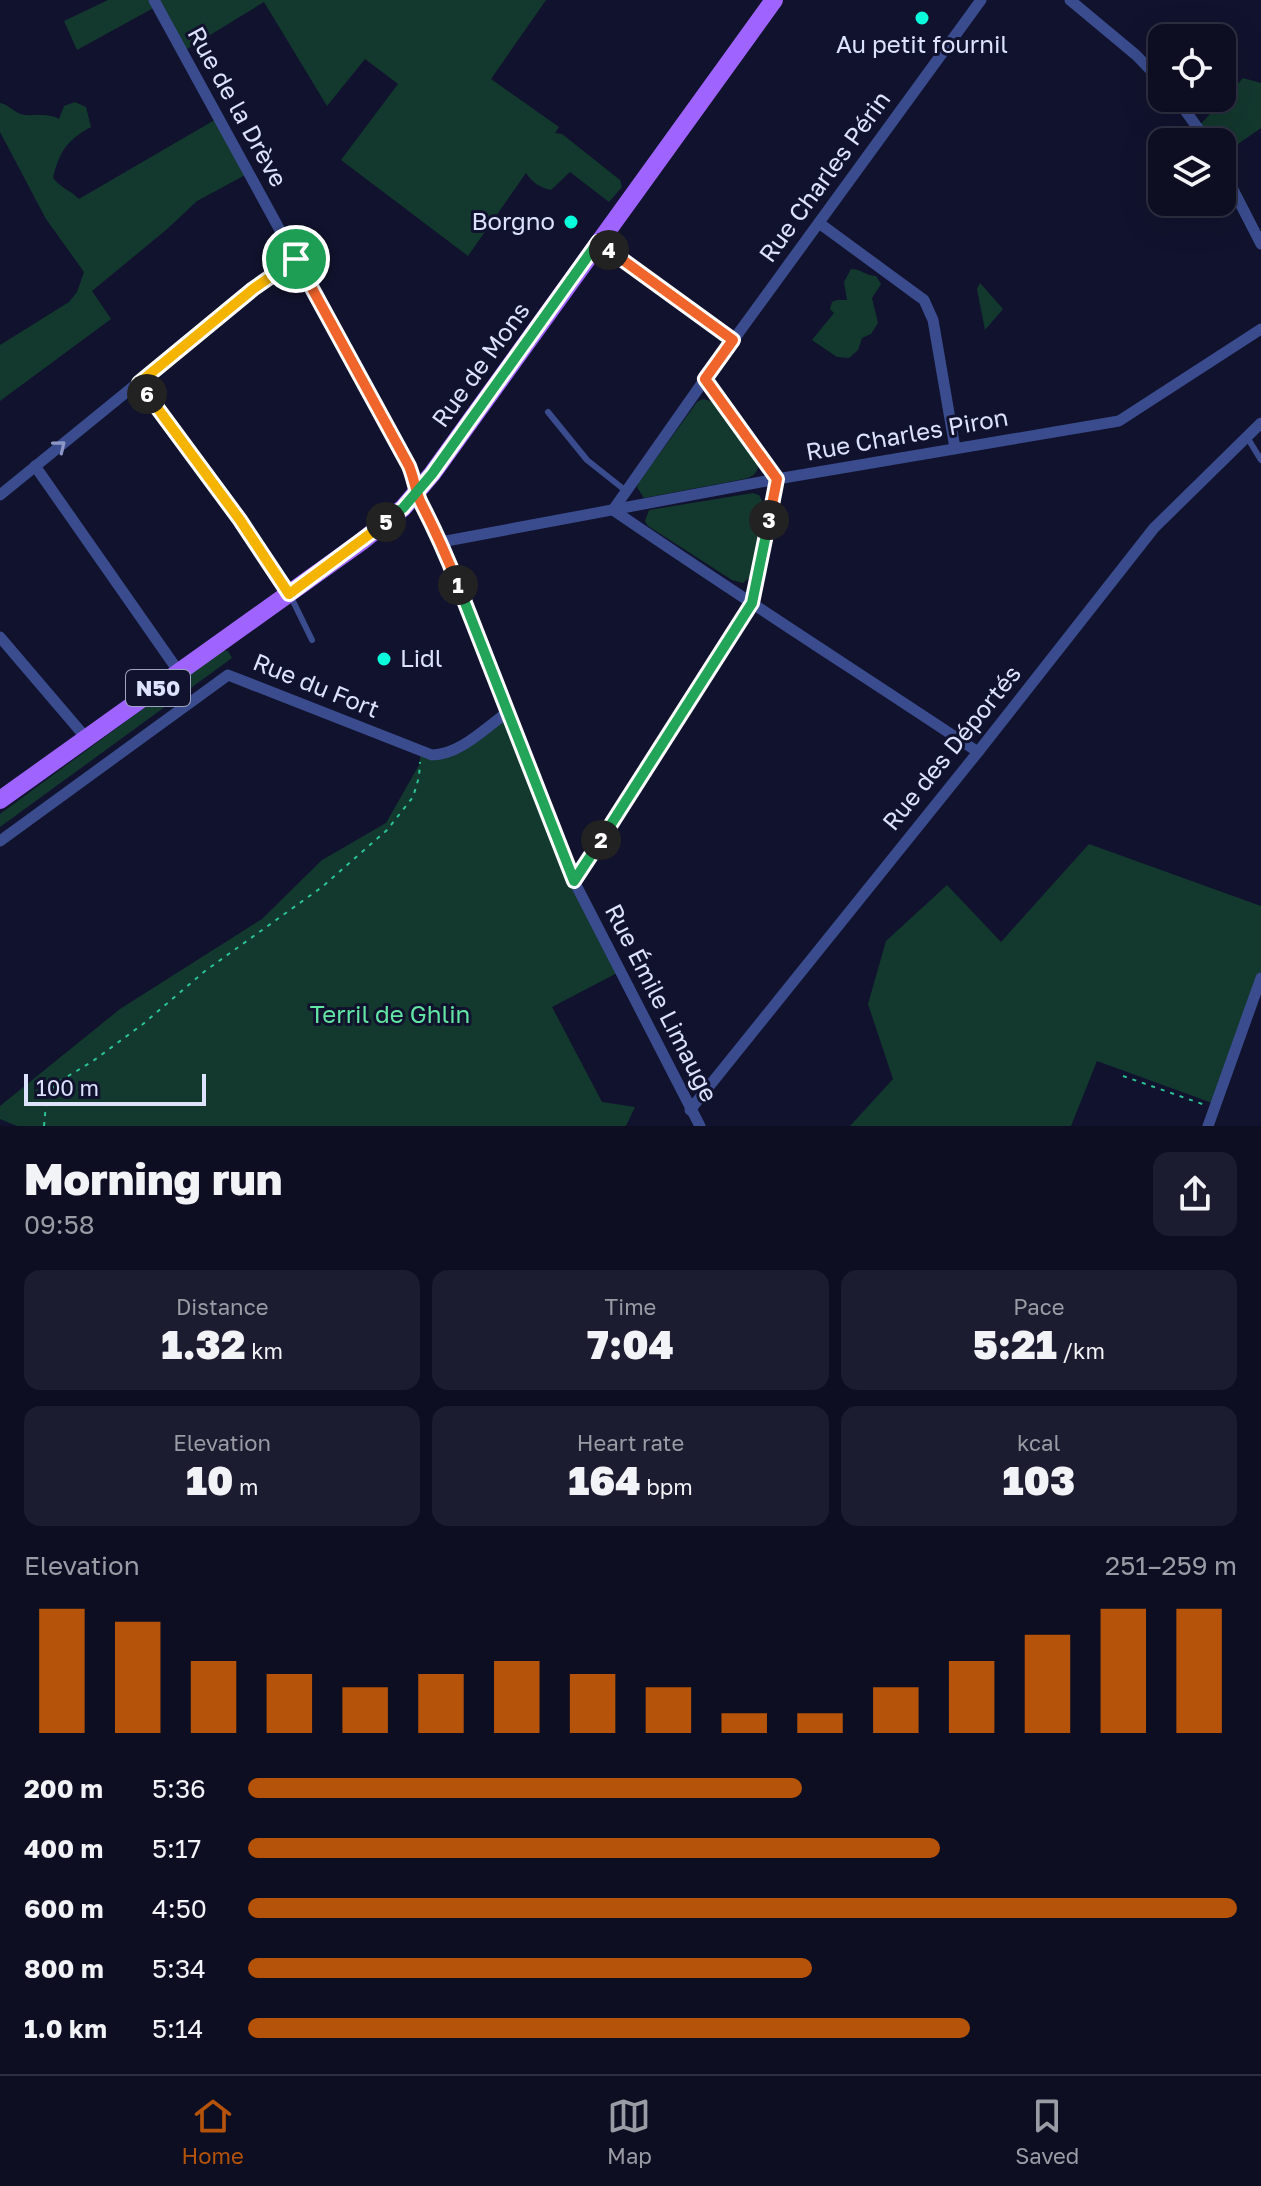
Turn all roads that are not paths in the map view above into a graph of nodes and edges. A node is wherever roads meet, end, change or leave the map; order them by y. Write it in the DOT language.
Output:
graph roads {
  1 [pos="154,0"];
  2 [pos="774,0"];
  3 [pos="981,0"];
  4 [pos="1070,0"];
  5 [pos="1148,67"];
  6 [pos="1236,195"];
  7 [pos="819,223"];
  8 [pos="598,242"];
  9 [pos="1261,244"];
  10 [pos="296,259"];
  11 [pos="1261,329"];
  12 [pos="733,340"];
  13 [pos="705,379"];
  14 [pos="139,383"];
  15 [pos="548,412"];
  16 [pos="1261,423"];
  17 [pos="1247,437"];
  18 [pos="955,448"];
  19 [pos="1261,460"];
  20 [pos="35,466"];
  21 [pos="777,479"];
  22 [pos="418,489"];
  23 [pos="626,491"];
  24 [pos="0,495"];
  25 [pos="403,508"];
  26 [pos="613,510"];
  27 [pos="441,542"];
  28 [pos="289,594"];
  29 [pos="752,603"];
  30 [pos="0,637"];
  31 [pos="312,640"];
  32 [pos="179,672"];
  33 [pos="508,712"];
  34 [pos="87,739"];
  35 [pos="978,752"];
  36 [pos="0,800"];
  37 [pos="0,841"];
  38 [pos="574,881"];
  39 [pos="1261,978"];
  40 [pos="690,1110"];
  41 [pos="700,1126"];
  42 [pos="1208,1126"];
  1 -- 10 [label="street, Rue de la Drève"];
  2 -- 8 [label="main road, Rue de Mons / N50"];
  3 -- 7 [label="street, Rue Charles Périn"];
  4 -- 5 [label="street"];
  6 -- 9 [label="street"];
  7 -- 12 [label="street, Rue Charles Périn"];
  7 -- 18 [label="street"];
  8 -- 12 [label="street"];
  8 -- 22 [label="main road, Rue de Mons / N50"];
  10 -- 14 [label="street"];
  10 -- 22 [label="street, Rue de la Drève"];
  11 -- 18 [label="street, Rue Charles Piron"];
  12 -- 13 [label="street, Rue Charles Périn"];
  13 -- 21 [label="street"];
  13 -- 23 [label="street, Rue Charles Périn"];
  20 -- 14 [label="street, one-way"];
  14 -- 28 [label="street"];
  15 -- 23 [label="lane"];
  16 -- 17 [label="street, Rue des Déportés"];
  17 -- 19 [label="lane"];
  17 -- 35 [label="street, Rue des Déportés"];
  18 -- 21 [label="street, Rue Charles Piron"];
  20 -- 24 [label="street"];
  20 -- 32 [label="street"];
  21 -- 26 [label="street, Rue Charles Piron"];
  21 -- 29 [label="street"];
  22 -- 25 [label="main road, Rue de Mons / N50"];
  22 -- 27 [label="street, Rue de la Drève"];
  23 -- 26 [label="street, Rue Charles Périn"];
  25 -- 27 [label="street"];
  25 -- 28 [label="main road, Rue de Mons / N50"];
  26 -- 27 [label="street, Rue Charles Piron"];
  26 -- 29 [label="street"];
  27 -- 33 [label="street, Rue Émile Limauge"];
  28 -- 31 [label="lane"];
  28 -- 32 [label="main road, Rue de Mons / N50"];
  29 -- 35 [label="street"];
  29 -- 38 [label="street"];
  30 -- 34 [label="street"];
  32 -- 34 [label="main road, Rue de Mons / N50"];
  33 -- 37 [label="street, Rue du Fort"];
  33 -- 38 [label="street, Rue Émile Limauge"];
  34 -- 36 [label="main road, Rue de Mons / N50"];
  35 -- 40 [label="street, Rue des Déportés"];
  38 -- 40 [label="street, Rue Émile Limauge"];
  39 -- 42 [label="street"];
  40 -- 41 [label="street, Rue Émile Limauge"];
}
